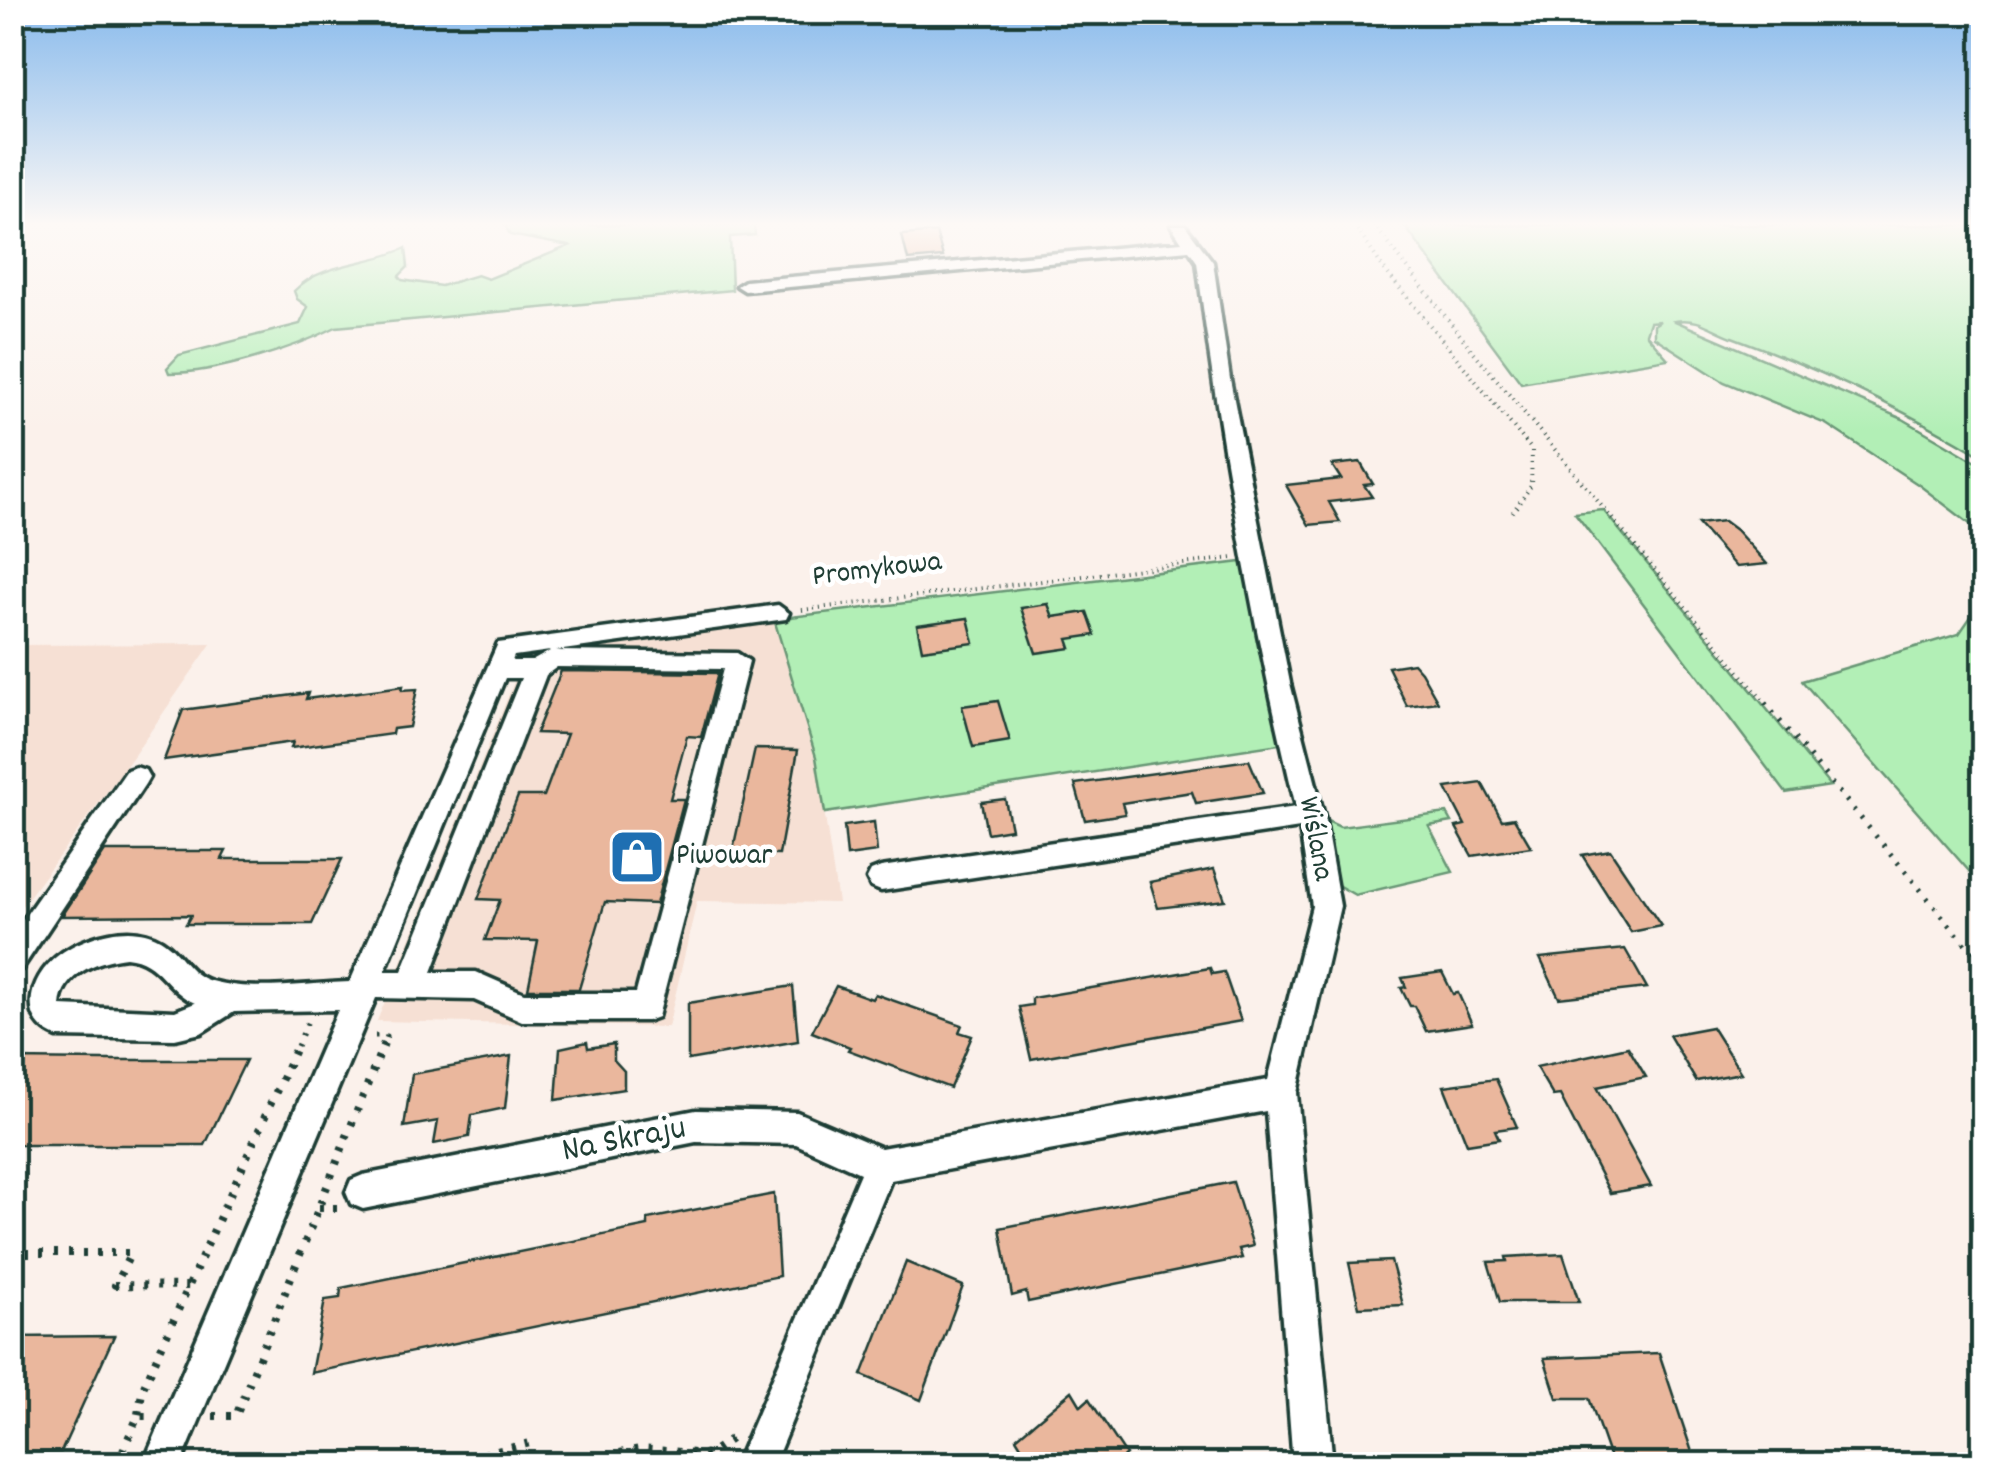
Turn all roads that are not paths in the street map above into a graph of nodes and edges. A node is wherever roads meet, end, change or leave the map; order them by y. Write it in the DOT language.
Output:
graph roads {
  1 [pos="1209,294"];
  2 [pos="778,613"];
  3 [pos="501,659"];
  4 [pos="536,670"];
  5 [pos="136,778"];
  6 [pos="1311,816"];
  7 [pos="880,879"];
  8 [pos="12,960"];
  9 [pos="412,984"];
  10 [pos="364,989"];
  11 [pos="231,997"];
  12 [pos="1281,1093"];
  13 [pos="880,1165"];
  14 [pos="363,1192"];
  15 [pos="760,1448"];
  16 [pos="162,1464"];
  17 [pos="1313,1464"];
  1 -- 6 [label="street, Wiślana"];
  2 -- 3 [label="street, Promykowa"];
  3 -- 4 [label="street"];
  3 -- 10 [label="street"];
  4 -- 9 [label="street"];
  4 -- 9 [label="street"];
  5 -- 8 [label="street"];
  6 -- 7 [label="street"];
  6 -- 12 [label="street, Wiślana"];
  9 -- 10 [label="street"];
  10 -- 11 [label="street"];
  10 -- 16 [label="street"];
  11 -- 11 [label="street"];
  12 -- 13 [label="street"];
  12 -- 17 [label="street, Wiślana"];
  13 -- 14 [label="street, Na Skraju"];
  13 -- 15 [label="street"];
}
